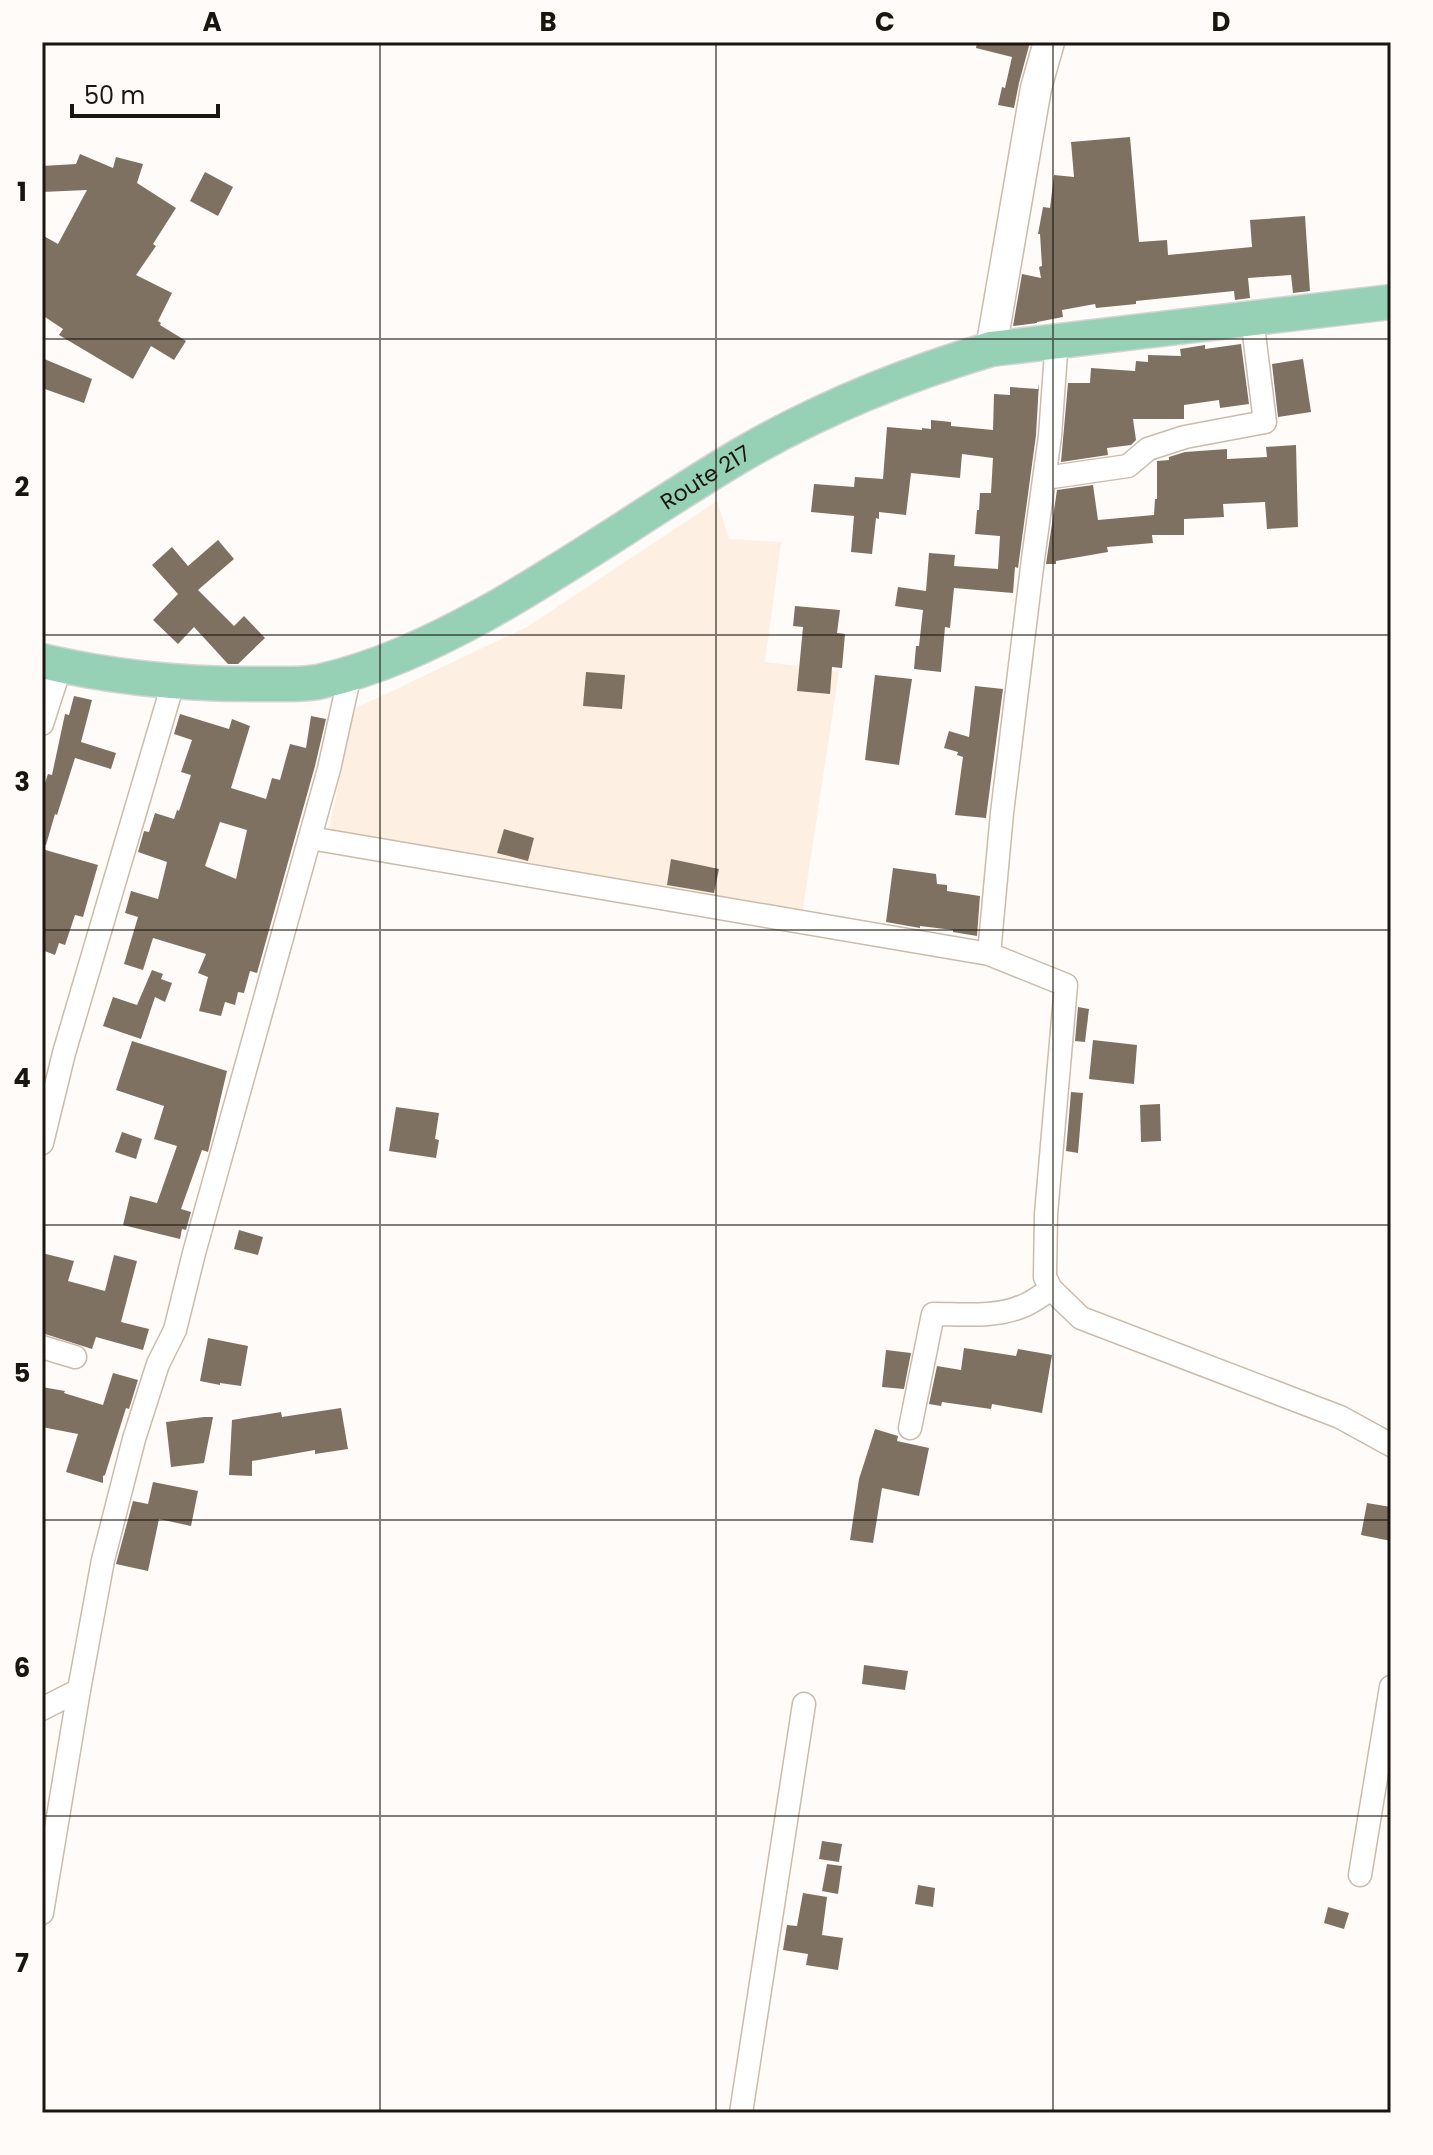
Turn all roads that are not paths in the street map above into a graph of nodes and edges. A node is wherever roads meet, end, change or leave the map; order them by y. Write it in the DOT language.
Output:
graph roads {
  1 [pos="1049,42"];
  2 [pos="1391,302"];
  3 [pos="1252,318"];
  4 [pos="1057,339"];
  5 [pos="991,349"];
  6 [pos="1045,478"];
  7 [pos="52,663"];
  8 [pos="350,674"];
  9 [pos="174,680"];
  10 [pos="42,724"];
  11 [pos="310,838"];
  12 [pos="989,954"];
  13 [pos="42,1143"];
  14 [pos="1051,1289"];
  15 [pos="42,1347"];
  16 [pos="75,1357"];
  17 [pos="910,1428"];
  18 [pos="1391,1445"];
  19 [pos="1391,1687"];
  20 [pos="79,1690"];
  21 [pos="804,1704"];
  22 [pos="42,1709"];
  23 [pos="1360,1875"];
  24 [pos="42,1913"];
  25 [pos="741,2113"];
  1 -- 5 [label="street"];
  2 -- 3 [label="main road, Route 217"];
  3 -- 4 [label="main road, Route 217"];
  3 -- 6 [label="street"];
  4 -- 5 [label="main road, Route 217"];
  4 -- 6 [label="street"];
  5 -- 8 [label="main road, Route 217"];
  6 -- 12 [label="street"];
  7 -- 9 [label="main road, Route 217"];
  7 -- 10 [label="street"];
  8 -- 9 [label="main road, Route 217"];
  8 -- 11 [label="street"];
  9 -- 13 [label="street"];
  11 -- 12 [label="street"];
  11 -- 20 [label="street"];
  12 -- 14 [label="street"];
  14 -- 17 [label="street"];
  14 -- 18 [label="street"];
  15 -- 16 [label="street"];
  19 -- 23 [label="street"];
  20 -- 22 [label="street"];
  20 -- 24 [label="street"];
  21 -- 25 [label="street"];
}
